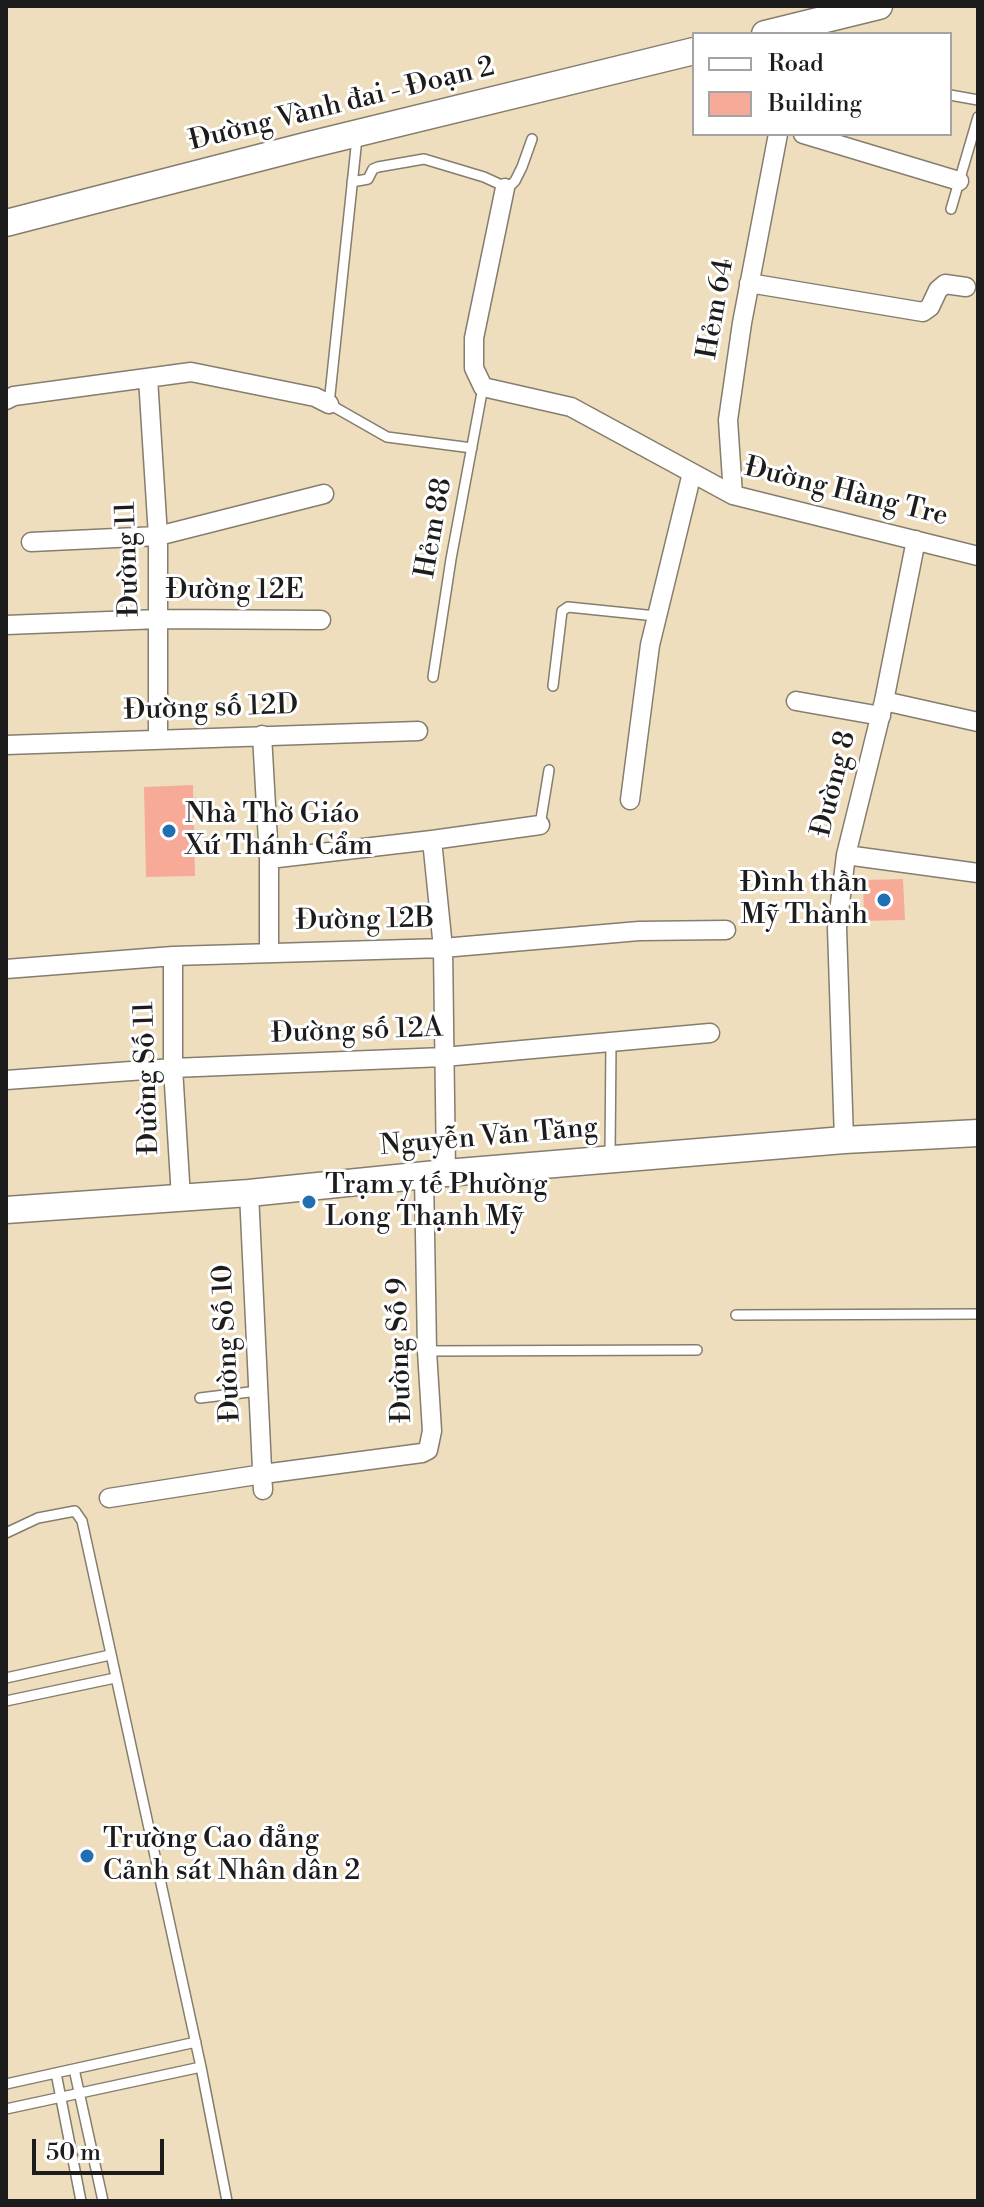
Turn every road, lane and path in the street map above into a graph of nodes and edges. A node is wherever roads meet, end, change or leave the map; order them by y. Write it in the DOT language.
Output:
graph roads {
  1 [pos="879,6"];
  2 [pos="773,32"];
  3 [pos="692,51"];
  4 [pos="952,95"];
  5 [pos="978,100"];
  6 [pos="978,117"];
  7 [pos="357,134"];
  8 [pos="778,136"];
  9 [pos="810,136"];
  10 [pos="532,139"];
  11 [pos="959,181"];
  12 [pos="352,182"];
  13 [pos="505,188"];
  14 [pos="951,209"];
  15 [pos="6,223"];
  16 [pos="749,283"];
  17 [pos="966,287"];
  18 [pos="148,378"];
  19 [pos="483,387"];
  20 [pos="6,400"];
  21 [pos="329,404"];
  22 [pos="472,448"];
  23 [pos="692,473"];
  24 [pos="324,494"];
  25 [pos="733,495"];
  26 [pos="158,536"];
  27 [pos="916,540"];
  28 [pos="31,542"];
  29 [pos="978,556"];
  30 [pos="656,616"];
  31 [pos="160,619"];
  32 [pos="321,620"];
  33 [pos="6,625"];
  34 [pos="433,677"];
  35 [pos="553,686"];
  36 [pos="796,701"];
  37 [pos="882,708"];
  38 [pos="978,722"];
  39 [pos="418,731"];
  40 [pos="262,735"];
  41 [pos="158,738"];
  42 [pos="6,745"];
  43 [pos="549,770"];
  44 [pos="630,800"];
  45 [pos="540,825"];
  46 [pos="432,840"];
  47 [pos="846,855"];
  48 [pos="269,859"];
  49 [pos="978,873"];
  50 [pos="726,930"];
  51 [pos="443,948"];
  52 [pos="269,952"];
  53 [pos="173,956"];
  54 [pos="6,969"];
  55 [pos="710,1033"];
  56 [pos="611,1042"];
  57 [pos="444,1057"];
  58 [pos="173,1068"];
  59 [pos="6,1080"];
  60 [pos="978,1133"];
  61 [pos="844,1140"];
  62 [pos="610,1160"];
  63 [pos="435,1174"];
  64 [pos="249,1193"];
  65 [pos="181,1198"];
  66 [pos="6,1210"];
  67 [pos="978,1314"];
  68 [pos="736,1315"];
  69 [pos="697,1350"];
  70 [pos="427,1351"];
  71 [pos="258,1391"];
  72 [pos="200,1398"];
  73 [pos="263,1482"];
  74 [pos="109,1498"];
  75 [pos="6,1533"];
  76 [pos="110,1655"];
  77 [pos="6,1678"];
  78 [pos="115,1678"];
  79 [pos="6,1701"];
  80 [pos="196,2042"];
  81 [pos="201,2067"];
  82 [pos="74,2069"];
  83 [pos="56,2073"];
  84 [pos="6,2084"];
  85 [pos="79,2093"];
  86 [pos="60,2097"];
  87 [pos="6,2109"];
  88 [pos="81,2201"];
  89 [pos="103,2201"];
  90 [pos="227,2201"];
  1 -- 2 [label="main road"];
  3 -- 7 [label="main road, Đường Vành đai - Đoạn 2"];
  4 -- 5 [label="lane"];
  6 -- 11 [label="lane"];
  7 -- 12 [label="lane"];
  7 -- 15 [label="main road, Đường Vành đai - Đoạn 2"];
  8 -- 16 [label="street, Hẻm 64"];
  9 -- 11 [label="street"];
  10 -- 13 [label="lane"];
  11 -- 14 [label="lane"];
  12 -- 13 [label="lane"];
  12 -- 21 [label="lane"];
  13 -- 19 [label="street"];
  16 -- 17 [label="street"];
  16 -- 25 [label="street, Hẻm 64"];
  18 -- 20 [label="street"];
  18 -- 21 [label="street"];
  18 -- 26 [label="street, Đường 11"];
  19 -- 22 [label="lane, Hẻm 88"];
  19 -- 23 [label="street, Đường Hàng Tre"];
  21 -- 22 [label="lane"];
  22 -- 34 [label="lane, Hẻm 88"];
  23 -- 25 [label="street, Đường Hàng Tre"];
  23 -- 30 [label="street"];
  24 -- 26 [label="street"];
  25 -- 27 [label="street, Đường Hàng Tre"];
  26 -- 28 [label="street"];
  26 -- 31 [label="street, Đường 11"];
  27 -- 29 [label="street, Đường Hàng Tre"];
  27 -- 37 [label="street, Đường 8"];
  30 -- 35 [label="lane"];
  30 -- 44 [label="street"];
  31 -- 32 [label="street, Đường 12E"];
  31 -- 33 [label="street, Đường 12E"];
  31 -- 41 [label="street, Đường 11"];
  36 -- 37 [label="street"];
  37 -- 38 [label="street"];
  37 -- 47 [label="street, Đường 8"];
  39 -- 40 [label="street, Đường số 12D"];
  40 -- 41 [label="street, Đường số 12D"];
  40 -- 48 [label="street"];
  41 -- 42 [label="street, Đường số 12D"];
  43 -- 45 [label="lane"];
  45 -- 46 [label="street"];
  46 -- 48 [label="street"];
  46 -- 51 [label="street, Đường Số 9"];
  47 -- 49 [label="street"];
  47 -- 61 [label="street, Đường 8"];
  48 -- 52 [label="street"];
  50 -- 51 [label="street, Đường 12B"];
  51 -- 52 [label="street, Đường 12B"];
  51 -- 57 [label="street, Đường Số 9"];
  52 -- 53 [label="street, Đường 12B"];
  53 -- 54 [label="street, Đường 12B"];
  53 -- 58 [label="street, Đường Số 11"];
  55 -- 56 [label="street, Đường số 12A"];
  56 -- 57 [label="street, Đường số 12A"];
  56 -- 62 [label="lane"];
  57 -- 58 [label="street, Đường số 12A"];
  57 -- 63 [label="street, Đường Số 9"];
  58 -- 59 [label="street, Đường số 12A"];
  58 -- 65 [label="street, Đường Số 11"];
  60 -- 61 [label="main road, Nguyễn Văn Tăng"];
  61 -- 62 [label="main road, Nguyễn Văn Tăng"];
  62 -- 63 [label="main road, Nguyễn Văn Tăng"];
  63 -- 64 [label="main road, Nguyễn Văn Tăng"];
  63 -- 70 [label="street, Đường Số 9"];
  64 -- 65 [label="main road, Nguyễn Văn Tăng"];
  64 -- 71 [label="street, Đường Số 10"];
  65 -- 66 [label="main road, Nguyễn Văn Tăng"];
  67 -- 68 [label="lane"];
  69 -- 70 [label="lane"];
  70 -- 73 [label="street, Đường Số 9"];
  71 -- 72 [label="lane"];
  71 -- 73 [label="street, Đường Số 10"];
  73 -- 74 [label="street"];
  75 -- 76 [label="lane"];
  76 -- 77 [label="lane"];
  76 -- 78 [label="lane"];
  78 -- 79 [label="lane"];
  78 -- 80 [label="lane"];
  80 -- 81 [label="lane"];
  80 -- 82 [label="lane"];
  81 -- 85 [label="lane"];
  81 -- 90 [label="lane"];
  82 -- 83 [label="lane"];
  82 -- 85 [label="lane"];
  83 -- 84 [label="lane"];
  83 -- 86 [label="lane"];
  85 -- 86 [label="lane"];
  85 -- 89 [label="lane"];
  86 -- 87 [label="lane"];
  86 -- 88 [label="lane"];
}
